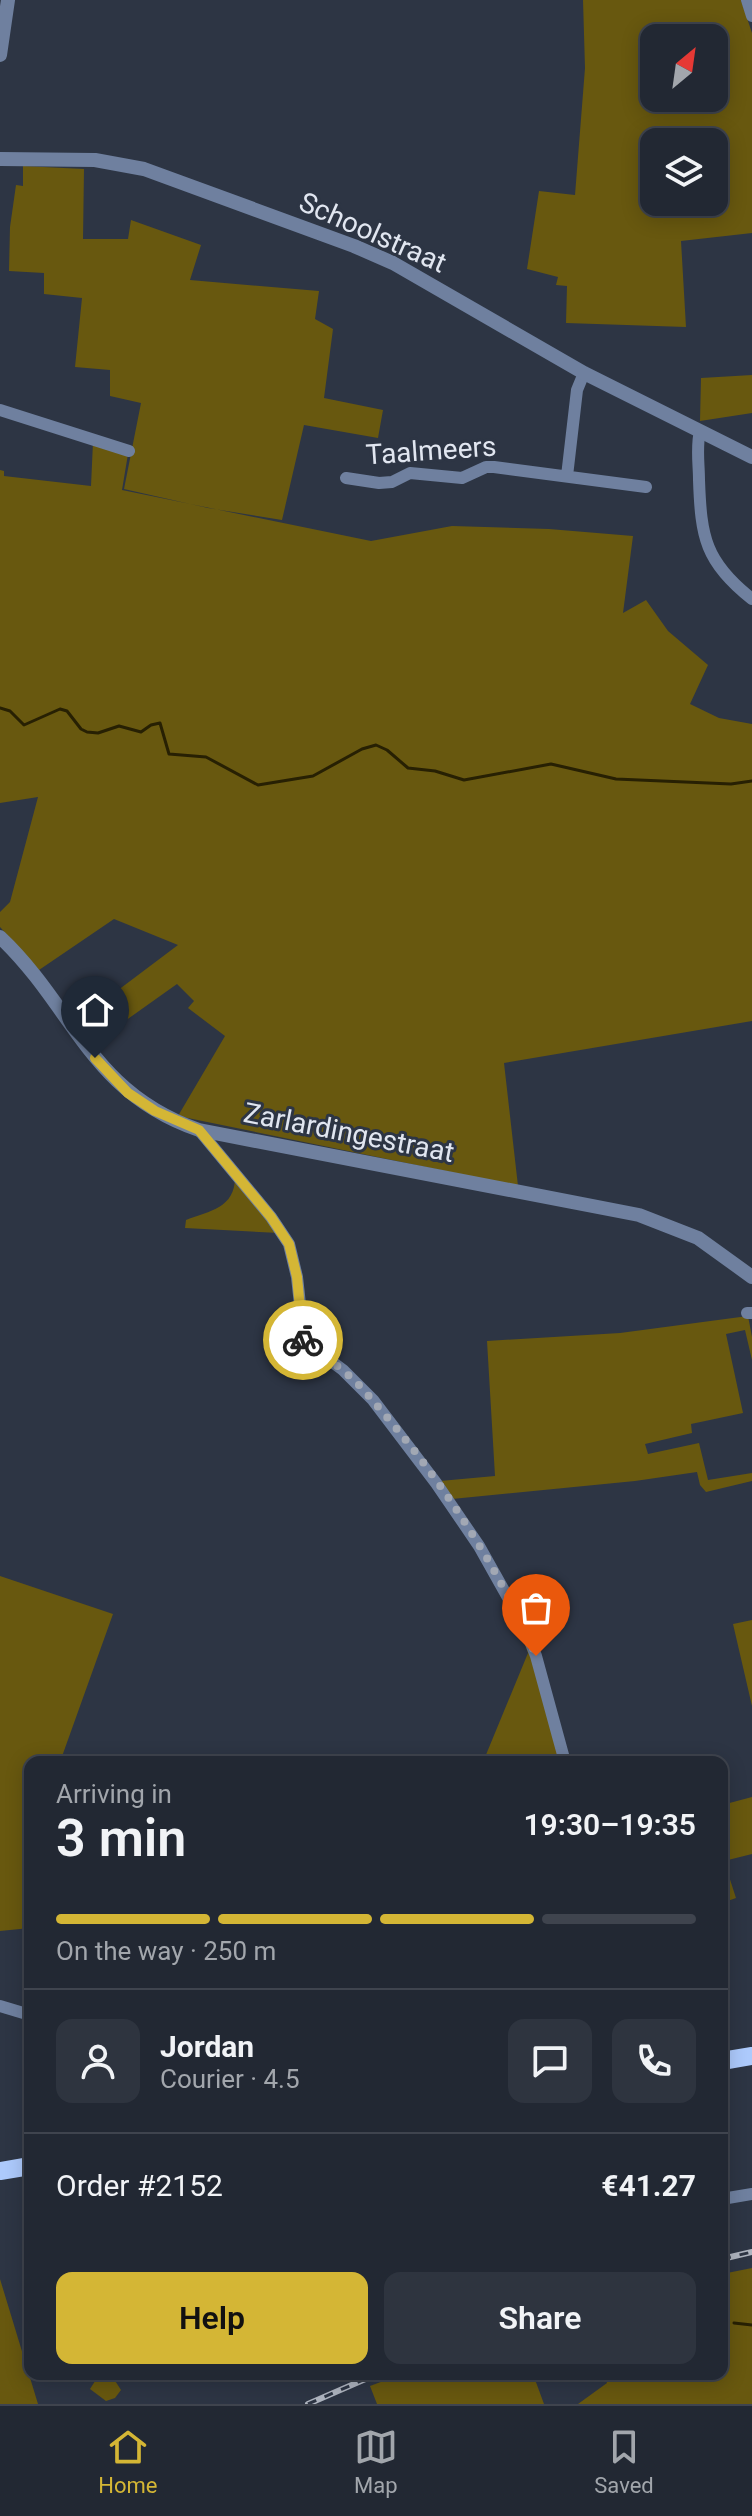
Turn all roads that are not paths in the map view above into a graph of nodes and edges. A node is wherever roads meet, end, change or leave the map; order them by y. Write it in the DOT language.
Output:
graph roads {
  1 [pos="8,0"];
  2 [pos="747,0"];
  3 [pos="752,16"];
  4 [pos="0,55"];
  5 [pos="0,159"];
  6 [pos="584,373"];
  7 [pos="0,410"];
  8 [pos="700,431"];
  9 [pos="129,451"];
  10 [pos="752,457"];
  11 [pos="567,476"];
  12 [pos="346,478"];
  13 [pos="646,487"];
  14 [pos="752,599"];
  15 [pos="0,937"];
  16 [pos="199,1130"];
  17 [pos="752,1277"];
  18 [pos="563,1756"];
  19 [pos="0,2006"];
  20 [pos="24,2013"];
  21 [pos="752,2056"];
  22 [pos="728,2060"];
  23 [pos="24,2167"];
  24 [pos="0,2171"];
  25 [pos="752,2194"];
  26 [pos="728,2198"];
  1 -- 4 [label="street"];
  2 -- 3 [label="street"];
  5 -- 6 [label="street, Schoolstraat"];
  6 -- 8 [label="street, Schoolstraat"];
  6 -- 11 [label="street"];
  7 -- 9 [label="street"];
  8 -- 10 [label="street, Schoolstraat"];
  8 -- 14 [label="street"];
  11 -- 12 [label="street, Taalmeers"];
  11 -- 13 [label="street, Taalmeers"];
  15 -- 16 [label="street, Zarlardingestraat"];
  16 -- 17 [label="street, Zarlardingestraat"];
  16 -- 18 [label="street"];
  19 -- 20 [label="street"];
  21 -- 22 [label="main road"];
  23 -- 24 [label="main road"];
  25 -- 26 [label="street"];
}
